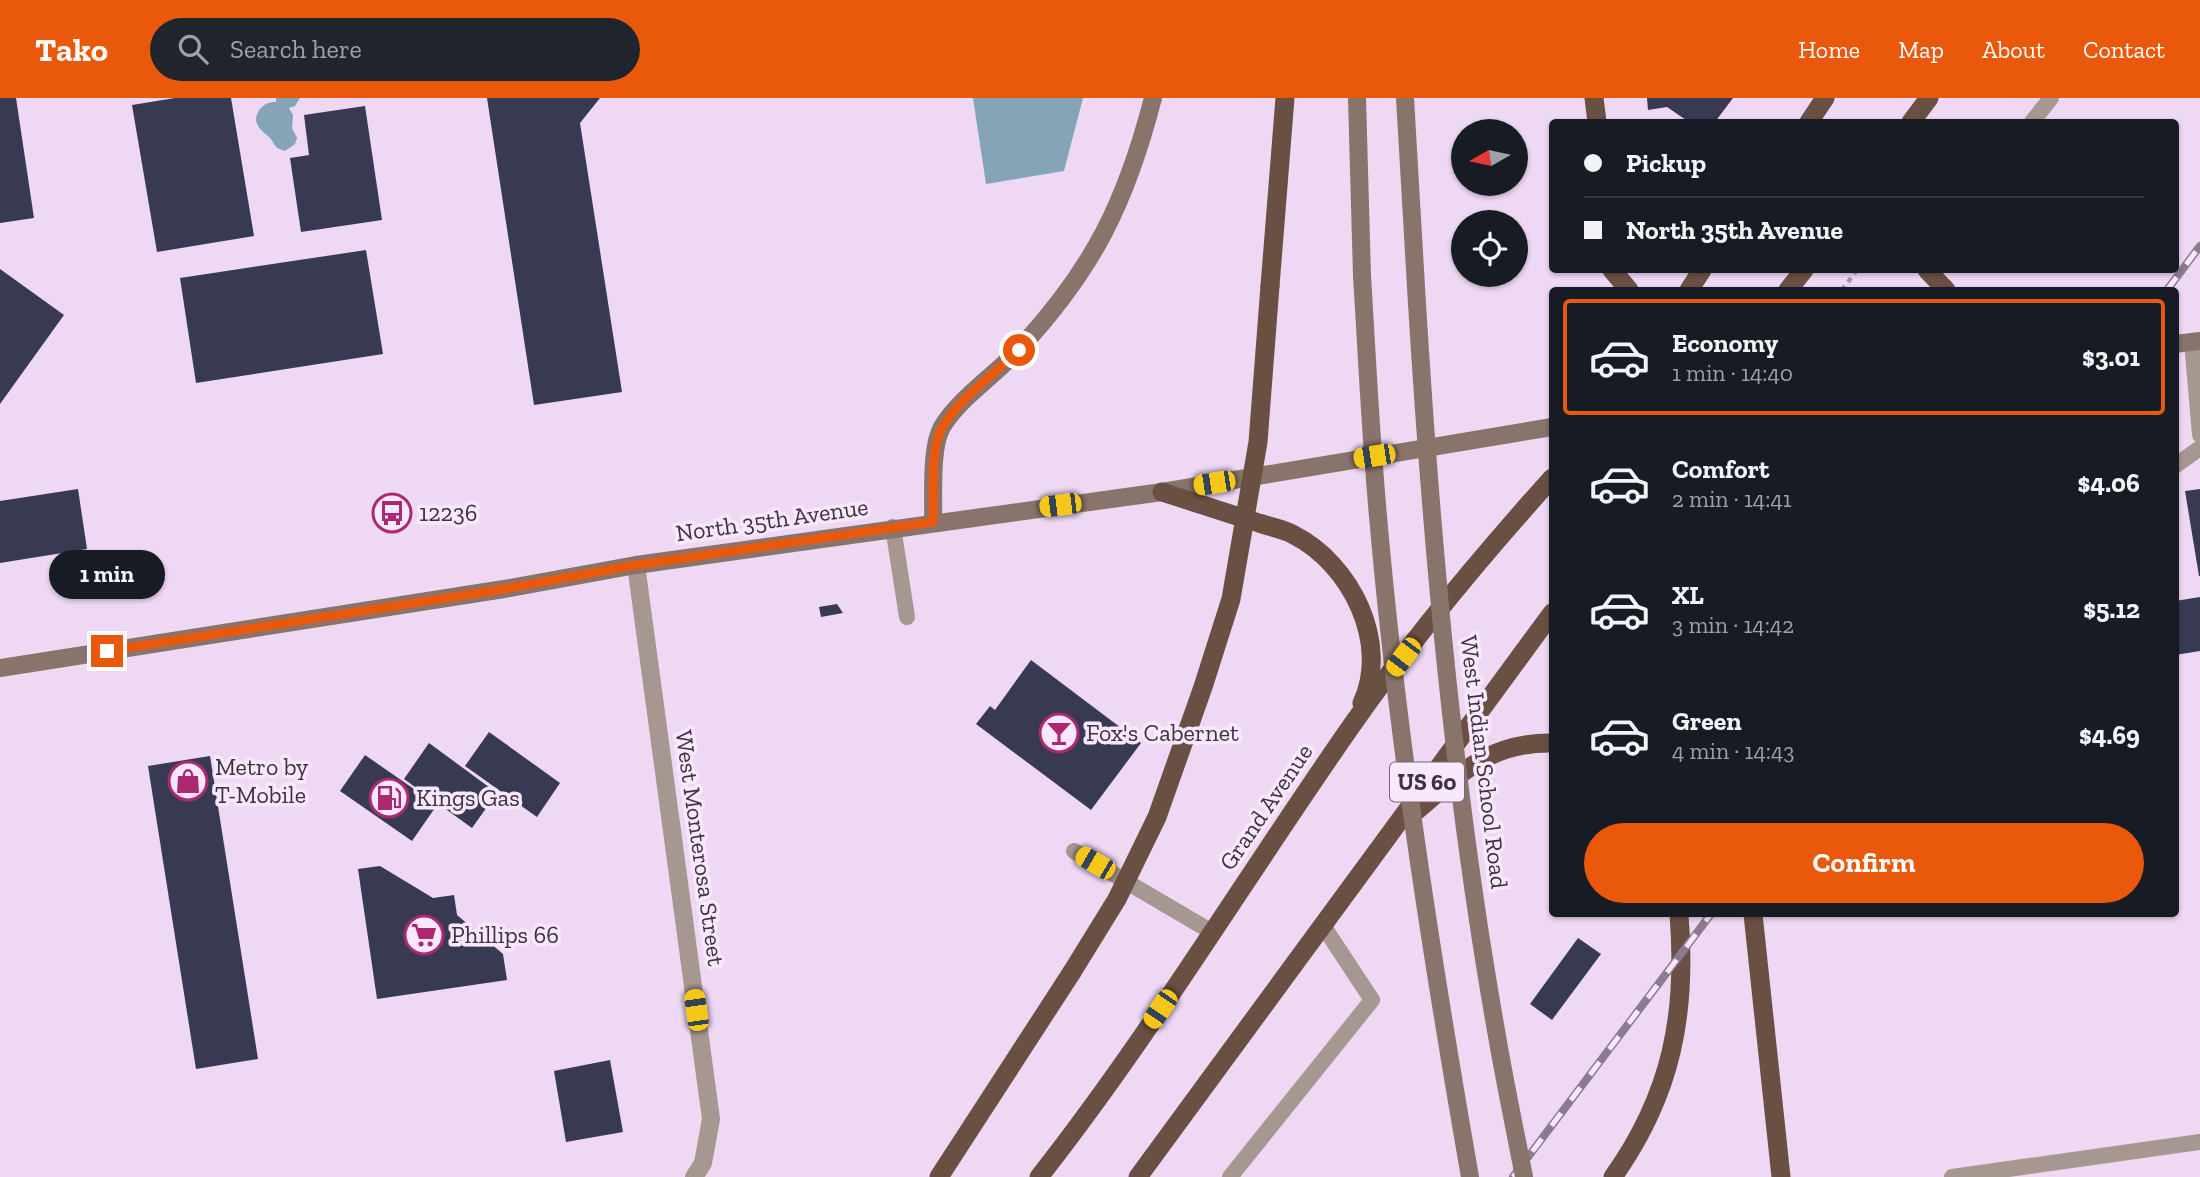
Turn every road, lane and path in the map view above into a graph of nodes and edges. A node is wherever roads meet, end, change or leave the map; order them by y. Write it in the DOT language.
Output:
graph roads {
  1 [pos="1153,98"];
  2 [pos="1285,98"];
  3 [pos="1357,98"];
  4 [pos="1405,98"];
  5 [pos="1594,98"];
  6 [pos="1825,98"];
  7 [pos="1932,98"];
  8 [pos="2051,98"];
  9 [pos="1597,119"];
  10 [pos="1810,119"];
  11 [pos="1914,119"];
  12 [pos="1923,119"];
  13 [pos="2034,119"];
  14 [pos="1613,273"];
  15 [pos="1802,273"];
  16 [pos="1930,273"];
  17 [pos="1626,287"];
  18 [pos="1790,287"];
  19 [pos="1943,287"];
  20 [pos="2189,342"];
  21 [pos="1549,428"];
  22 [pos="2200,435"];
  23 [pos="2200,448"];
  24 [pos="2179,463"];
  25 [pos="1549,481"];
  26 [pos="1161,492"];
  27 [pos="933,522"];
  28 [pos="893,527"];
  29 [pos="636,565"];
  30 [pos="907,617"];
  31 [pos="1549,617"];
  32 [pos="0,668"];
  33 [pos="1353,723"];
  34 [pos="1549,743"];
  35 [pos="1389,834"];
  36 [pos="1074,851"];
  37 [pos="1679,917"];
  38 [pos="1753,917"];
  39 [pos="1322,924"];
  40 [pos="1212,932"];
  41 [pos="2200,1142"];
  42 [pos="694,1177"];
  43 [pos="939,1177"];
  44 [pos="1038,1177"];
  45 [pos="1138,1177"];
  46 [pos="1230,1177"];
  47 [pos="1470,1177"];
  48 [pos="1524,1177"];
  49 [pos="1613,1177"];
  50 [pos="1781,1177"];
  51 [pos="1952,1177"];
  1 -- 27 [label="main road"];
  2 -- 43 [label="highway, bridge"];
  3 -- 47 [label="main road, bridge"];
  4 -- 48 [label="main road, West Indian School Road, bridge"];
  5 -- 9 [label="highway"];
  6 -- 10 [label="highway"];
  7 -- 11 [label="highway"];
  7 -- 12 [label="highway"];
  8 -- 13 [label="lane"];
  14 -- 17 [label="highway"];
  15 -- 18 [label="highway"];
  16 -- 19 [label="highway"];
  20 -- 22 [label="lane"];
  21 -- 26 [label="main road, North 35th Avenue"];
  23 -- 24 [label="lane"];
  25 -- 33 [label="highway, Grand Avenue"];
  26 -- 27 [label="main road, North 35th Avenue"];
  26 -- 33 [label="highway"];
  27 -- 28 [label="main road, North 35th Avenue"];
  28 -- 29 [label="main road, North 35th Avenue"];
  28 -- 30 [label="lane"];
  29 -- 32 [label="main road, North 35th Avenue"];
  29 -- 42 [label="street, West Monterosa Street"];
  31 -- 35 [label="highway, US 60"];
  33 -- 40 [label="highway, Grand Avenue"];
  34 -- 35 [label="highway"];
  35 -- 39 [label="highway, US 60"];
  36 -- 40 [label="lane"];
  37 -- 49 [label="highway"];
  38 -- 50 [label="highway"];
  39 -- 45 [label="highway, US 60"];
  39 -- 46 [label="lane"];
  40 -- 44 [label="highway, Grand Avenue"];
  41 -- 51 [label="lane"];
}
